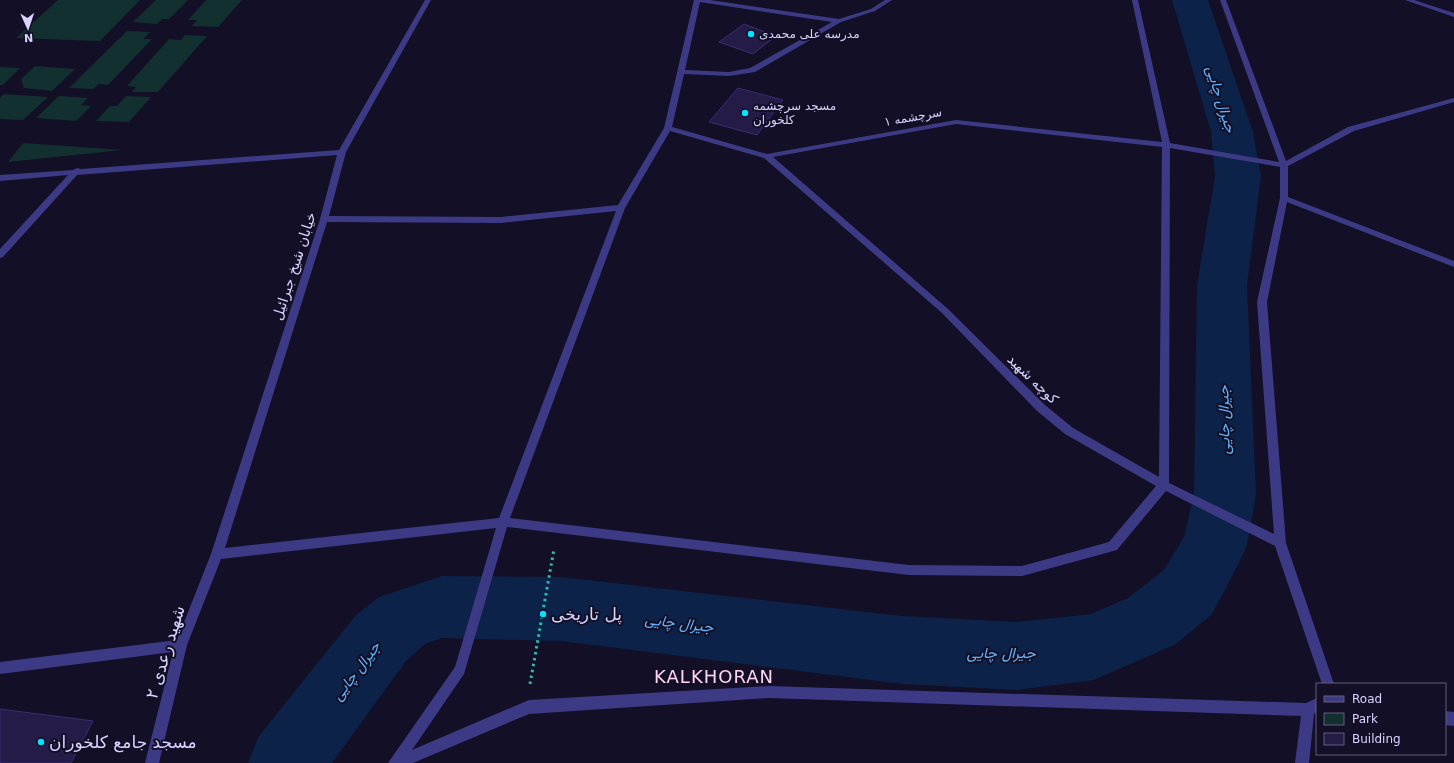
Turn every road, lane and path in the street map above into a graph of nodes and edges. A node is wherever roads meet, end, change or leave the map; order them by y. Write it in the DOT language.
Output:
graph roads {
  1 [pos="428,0"];
  2 [pos="697,0"];
  3 [pos="889,0"];
  4 [pos="1135,0"];
  5 [pos="1223,0"];
  6 [pos="1408,0"];
  7 [pos="1454,14"];
  8 [pos="838,21"];
  9 [pos="682,72"];
  10 [pos="1453,100"];
  11 [pos="668,128"];
  12 [pos="1166,144"];
  13 [pos="342,152"];
  14 [pos="767,156"];
  15 [pos="1284,165"];
  16 [pos="77,170"];
  17 [pos="0,178"];
  18 [pos="1284,198"];
  19 [pos="621,208"];
  20 [pos="324,219"];
  21 [pos="0,255"];
  22 [pos="1454,264"];
  23 [pos="1164,485"];
  24 [pos="503,522"];
  25 [pos="558,528"];
  26 [pos="1280,543"];
  27 [pos="216,554"];
  28 [pos="181,645"];
  29 [pos="0,668"];
  30 [pos="1328,683"];
  31 [pos="529,707"];
  32 [pos="1313,707"];
  33 [pos="152,763"];
  34 [pos="396,763"];
  35 [pos="1302,763"];
  1 -- 13 [label="street, خیابان شیخ جبرائیل"];
  2 -- 8 [label="street"];
  2 -- 9 [label="street"];
  3 -- 8 [label="street"];
  4 -- 12 [label="street"];
  5 -- 15 [label="street"];
  6 -- 7 [label="street"];
  8 -- 9 [label="street"];
  9 -- 11 [label="street"];
  10 -- 15 [label="street"];
  11 -- 14 [label="street, سرچشمه ۱"];
  11 -- 19 [label="street"];
  12 -- 14 [label="street, سرچشمه ۱"];
  12 -- 15 [label="street, سرچشمه ۱"];
  12 -- 23 [label="street"];
  13 -- 16 [label="street"];
  13 -- 20 [label="street, خیابان شیخ جبرائیل"];
  14 -- 23 [label="street, کوچه شهید"];
  15 -- 18 [label="street"];
  16 -- 17 [label="street"];
  16 -- 21 [label="street"];
  18 -- 22 [label="street"];
  18 -- 26 [label="street"];
  19 -- 20 [label="street"];
  19 -- 24 [label="street"];
  20 -- 27 [label="street, خیابان شیخ جبرائیل"];
  23 -- 25 [label="street"];
  23 -- 26 [label="street, کوچه شهید"];
  24 -- 25 [label="street"];
  24 -- 27 [label="street"];
  24 -- 34 [label="street"];
  25 -- 31 [label="path"];
  26 -- 30 [label="street"];
  27 -- 28 [label="street, شهید رعدی ۲"];
  28 -- 29 [label="street"];
  28 -- 33 [label="street, شهید رعدی ۲"];
  31 -- 32 [label="street"];
  31 -- 34 [label="street"];
  32 -- 35 [label="street"];
}
